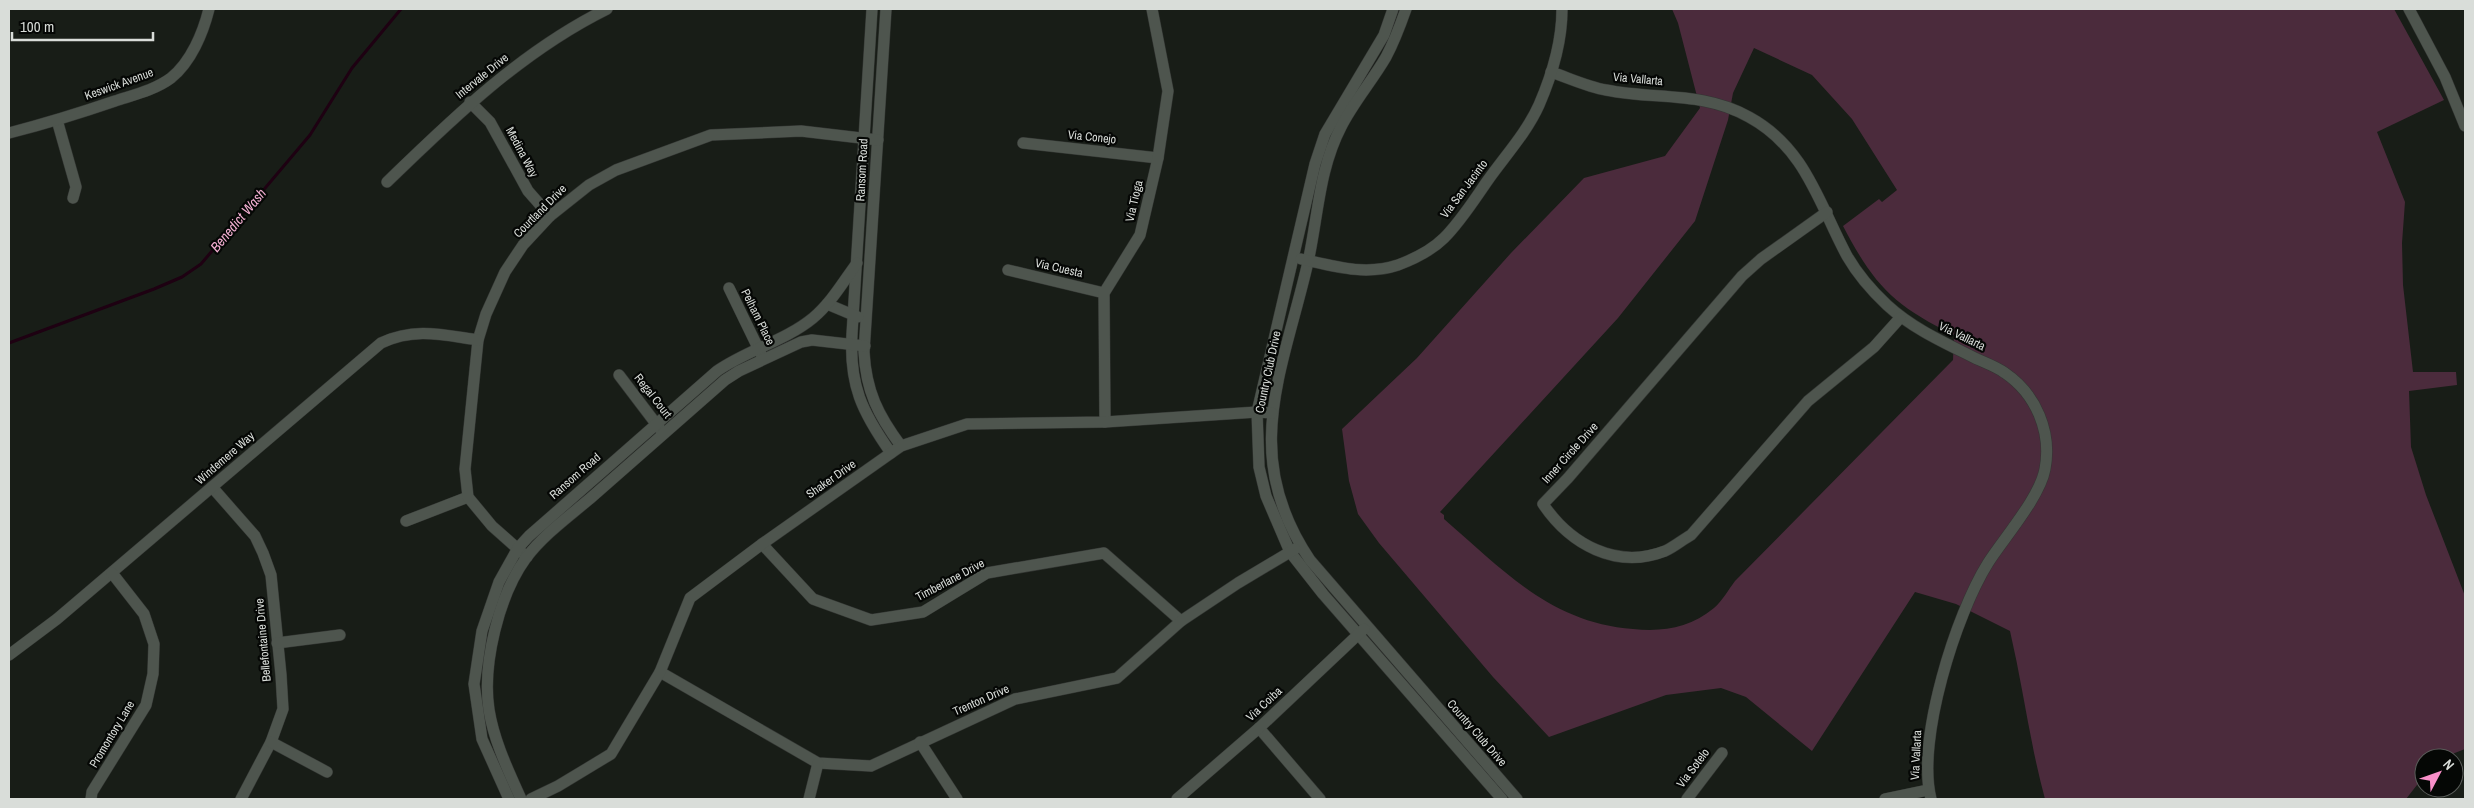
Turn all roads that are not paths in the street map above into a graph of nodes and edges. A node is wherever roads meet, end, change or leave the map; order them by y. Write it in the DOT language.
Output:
graph roads {
  1 [pos="209,9"];
  2 [pos="607,9"];
  3 [pos="872,9"];
  4 [pos="886,9"];
  5 [pos="1152,9"];
  6 [pos="1393,9"];
  7 [pos="1406,9"];
  8 [pos="1562,9"];
  9 [pos="2409,9"];
  10 [pos="1551,72"];
  11 [pos="470,102"];
  12 [pos="56,120"];
  13 [pos="2465,126"];
  14 [pos="9,133"];
  15 [pos="865,138"];
  16 [pos="878,140"];
  17 [pos="1023,143"];
  18 [pos="1158,158"];
  19 [pos="387,182"];
  20 [pos="73,198"];
  21 [pos="1827,212"];
  22 [pos="550,216"];
  23 [pos="1294,258"];
  24 [pos="1308,261"];
  25 [pos="857,263"];
  26 [pos="1008,270"];
  27 [pos="728,288"];
  28 [pos="1104,293"];
  29 [pos="827,304"];
  30 [pos="853,314"];
  31 [pos="1900,318"];
  32 [pos="866,321"];
  33 [pos="478,340"];
  34 [pos="851,340"];
  35 [pos="865,346"];
  36 [pos="758,348"];
  37 [pos="764,359"];
  38 [pos="619,375"];
  39 [pos="1257,412"];
  40 [pos="1272,413"];
  41 [pos="1105,422"];
  42 [pos="657,424"];
  43 [pos="664,434"];
  44 [pos="901,446"];
  45 [pos="891,453"];
  46 [pos="212,487"];
  47 [pos="468,497"];
  48 [pos="406,521"];
  49 [pos="762,544"];
  50 [pos="1301,546"];
  51 [pos="518,548"];
  52 [pos="1290,552"];
  53 [pos="527,556"];
  54 [pos="112,573"];
  55 [pos="1181,621"];
  56 [pos="1363,630"];
  57 [pos="340,636"];
  58 [pos="277,643"];
  59 [pos="9,655"];
  60 [pos="660,672"];
  61 [pos="1259,728"];
  62 [pos="271,742"];
  63 [pos="920,742"];
  64 [pos="1722,753"];
  65 [pos="818,763"];
  66 [pos="327,772"];
  67 [pos="1929,795"];
  68 [pos="91,799"];
  69 [pos="241,799"];
  70 [pos="509,799"];
  71 [pos="521,799"];
  72 [pos="531,799"];
  73 [pos="809,799"];
  74 [pos="957,799"];
  75 [pos="1177,799"];
  76 [pos="1320,799"];
  77 [pos="1502,799"];
  78 [pos="1517,799"];
  79 [pos="1687,799"];
  80 [pos="1885,799"];
  1 -- 12 [label="street, Keswick Avenue"];
  2 -- 11 [label="street, Intervale Drive"];
  3 -- 15 [label="street, Ransom Road"];
  4 -- 16 [label="street, Ransom Road"];
  5 -- 18 [label="street, Via Tioga"];
  6 -- 23 [label="street, Country Club Drive"];
  7 -- 24 [label="street, Country Club Drive"];
  8 -- 10 [label="street, Via San Jacinto"];
  9 -- 13 [label="street"];
  10 -- 21 [label="street, Via Vallarta"];
  10 -- 24 [label="street, Via San Jacinto"];
  11 -- 19 [label="street, Intervale Drive"];
  11 -- 22 [label="street, Medina Way"];
  12 -- 14 [label="street, Keswick Avenue"];
  12 -- 20 [label="street"];
  15 -- 16 [label="street, Courtland Drive"];
  15 -- 22 [label="street, Courtland Drive"];
  15 -- 25 [label="street, Ransom Road"];
  16 -- 32 [label="street, Ransom Road"];
  17 -- 18 [label="street, Via Conejo"];
  18 -- 28 [label="street, Via Tioga"];
  21 -- 31 [label="street, Via Vallarta"];
  21 -- 31 [label="street, Inner Circle Drive"];
  22 -- 33 [label="street, Courtland Drive"];
  23 -- 24 [label="street, Via San Jacinto"];
  23 -- 39 [label="street, Country Club Drive"];
  24 -- 40 [label="street, Country Club Drive"];
  25 -- 29 [label="street, Ransom Road"];
  25 -- 30 [label="street, Ransom Road"];
  26 -- 28 [label="street, Via Cuesta"];
  27 -- 36 [label="street, Pelham Place"];
  28 -- 41 [label="street"];
  29 -- 30 [label="street"];
  29 -- 36 [label="street, Ransom Road"];
  30 -- 32 [label="street"];
  30 -- 34 [label="street, Ransom Road"];
  31 -- 67 [label="street, Via Vallarta"];
  32 -- 35 [label="street, Ransom Road"];
  33 -- 46 [label="street, Windemere Way"];
  33 -- 47 [label="street, Courtland Drive"];
  34 -- 35 [label="street"];
  34 -- 37 [label="street"];
  34 -- 45 [label="street, Ransom Road"];
  35 -- 44 [label="street, Ransom Road"];
  36 -- 37 [label="street, Pelham Place"];
  36 -- 42 [label="street, Ransom Road"];
  37 -- 43 [label="street"];
  38 -- 42 [label="street, Regal Court"];
  39 -- 40 [label="street, Shaker Drive"];
  39 -- 41 [label="street, Shaker Drive"];
  39 -- 52 [label="street, Country Club Drive"];
  40 -- 50 [label="street, Country Club Drive"];
  41 -- 44 [label="street, Shaker Drive"];
  42 -- 43 [label="street, Regal Court"];
  42 -- 51 [label="street, Ransom Road"];
  43 -- 53 [label="street"];
  44 -- 45 [label="street, Shaker Drive"];
  45 -- 49 [label="street, Shaker Drive"];
  46 -- 54 [label="street, Windemere Way"];
  46 -- 58 [label="street, Bellefontaine Drive"];
  47 -- 48 [label="street"];
  47 -- 51 [label="street"];
  49 -- 55 [label="street, Timberlane Drive"];
  49 -- 60 [label="street, Shaker Drive"];
  50 -- 52 [label="street, Trenton Drive"];
  50 -- 56 [label="street, Country Club Drive"];
  51 -- 53 [label="street"];
  51 -- 70 [label="street, Ransom Road"];
  52 -- 55 [label="street, Trenton Drive"];
  52 -- 56 [label="street, Country Club Drive"];
  53 -- 71 [label="street"];
  54 -- 59 [label="street, Windemere Way"];
  54 -- 68 [label="street, Promontory Lane"];
  55 -- 63 [label="street, Trenton Drive"];
  56 -- 61 [label="street, Via Coiba"];
  56 -- 77 [label="street, Country Club Drive"];
  56 -- 78 [label="street, Country Club Drive"];
  57 -- 58 [label="street"];
  58 -- 62 [label="street, Bellefontaine Drive"];
  60 -- 65 [label="street, Trenton Drive"];
  60 -- 72 [label="street, Shaker Drive"];
  61 -- 75 [label="street, Via Coiba"];
  61 -- 76 [label="street"];
  62 -- 66 [label="street"];
  62 -- 69 [label="street, Bellefontaine Drive"];
  63 -- 65 [label="street, Trenton Drive"];
  63 -- 74 [label="street"];
  64 -- 79 [label="street, Via Sotelo"];
  65 -- 73 [label="street"];
  67 -- 80 [label="street"];
}
